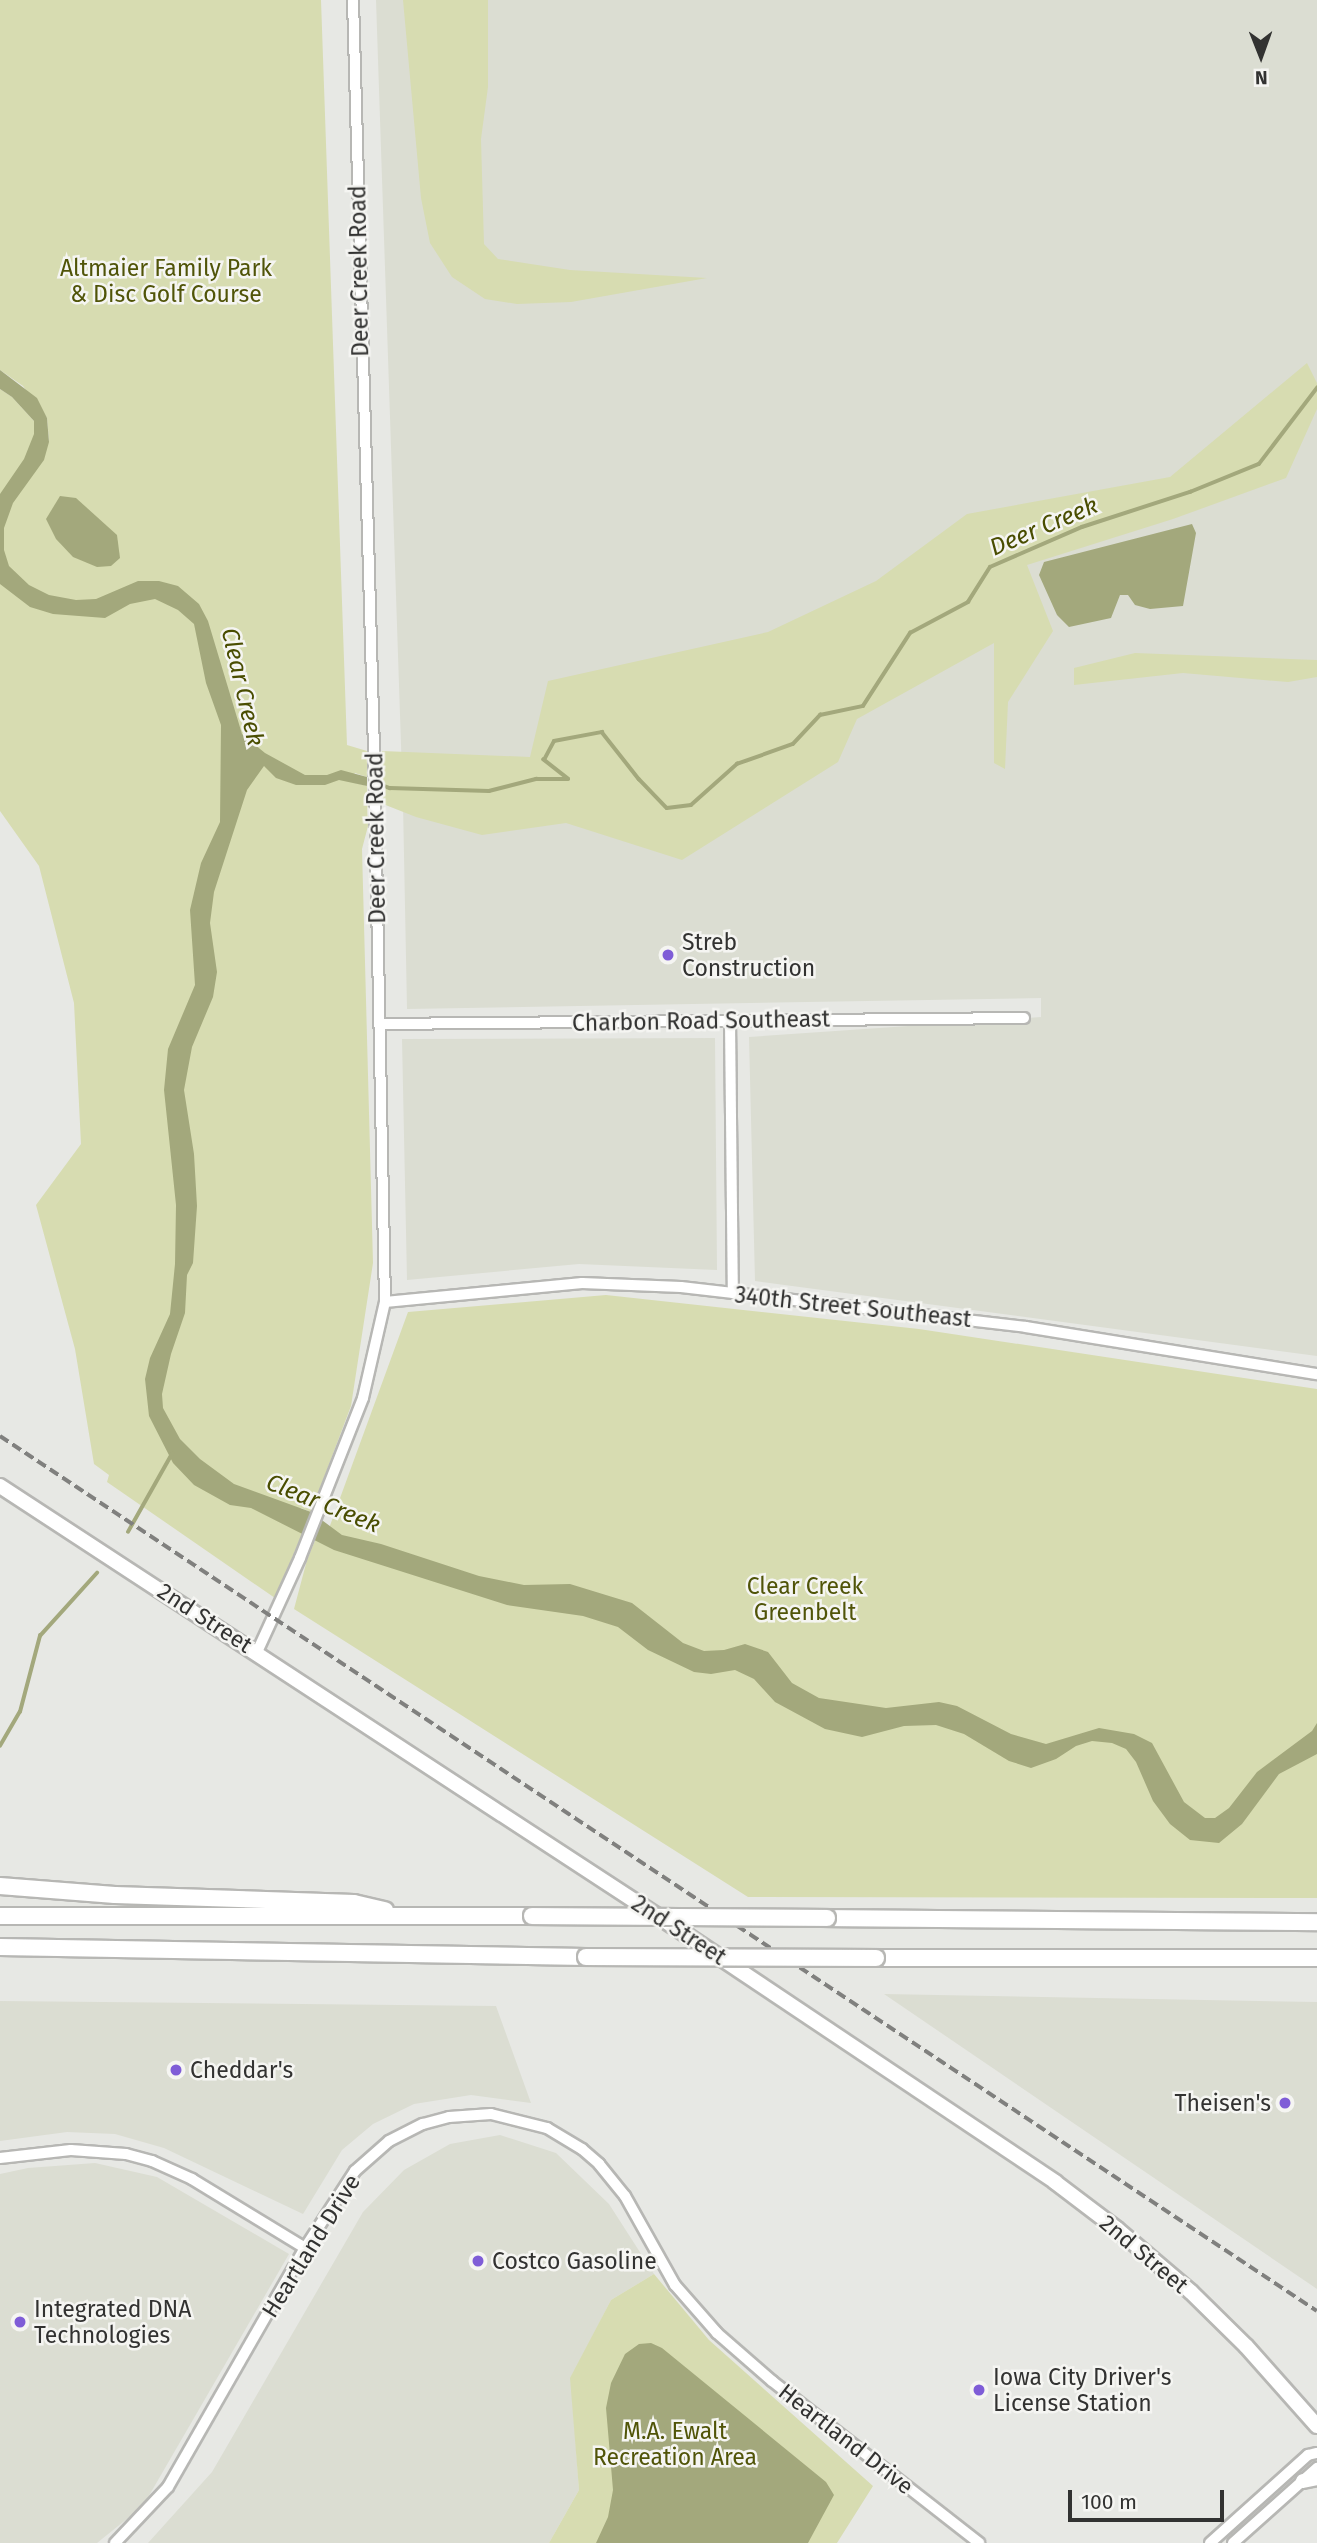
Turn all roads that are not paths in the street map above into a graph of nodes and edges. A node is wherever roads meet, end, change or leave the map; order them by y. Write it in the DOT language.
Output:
graph roads {
  1 [pos="353,0"];
  2 [pos="1024,1018"];
  3 [pos="730,1021"];
  4 [pos="379,1024"];
  5 [pos="733,1293"];
  6 [pos="385,1302"];
  7 [pos="1317,1374"];
  8 [pos="0,1486"];
  9 [pos="257,1652"];
  10 [pos="0,1886"];
  11 [pos="0,1916"];
  12 [pos="415,1917"];
  13 [pos="1317,1922"];
  14 [pos="0,1947"];
  15 [pos="102,1948"];
  16 [pos="0,1955"];
  17 [pos="1317,1958"];
  18 [pos="0,2158"];
  19 [pos="305,2248"];
  20 [pos="1310,2412"];
  21 [pos="1317,2426"];
  22 [pos="1317,2453"];
  23 [pos="1317,2468"];
  24 [pos="1310,2479"];
  25 [pos="115,2543"];
  26 [pos="979,2543"];
  27 [pos="1210,2543"];
  28 [pos="1233,2543"];
  1 -- 4 [label="street, Deer Creek Road"];
  2 -- 3 [label="street, Charbon Road Southeast"];
  3 -- 4 [label="street, Charbon Road Southeast"];
  3 -- 5 [label="street"];
  4 -- 6 [label="street, Deer Creek Road"];
  5 -- 6 [label="street, 340th Street Southeast"];
  5 -- 7 [label="street, 340th Street Southeast"];
  6 -- 9 [label="street, Deer Creek Road"];
  8 -- 9 [label="main road, 2nd Street"];
  9 -- 20 [label="main road, 2nd Street"];
  10 -- 12 [label="highway"];
  11 -- 12 [label="highway"];
  12 -- 13 [label="highway, bridge"];
  14 -- 15 [label="highway"];
  15 -- 16 [label="highway"];
  15 -- 17 [label="highway, bridge"];
  18 -- 19 [label="street"];
  19 -- 25 [label="street, Heartland Drive"];
  19 -- 26 [label="street, Heartland Drive"];
  20 -- 21 [label="main road, 2nd Street"];
  22 -- 27 [label="street"];
  23 -- 24 [label="street"];
  24 -- 28 [label="street"];
}
